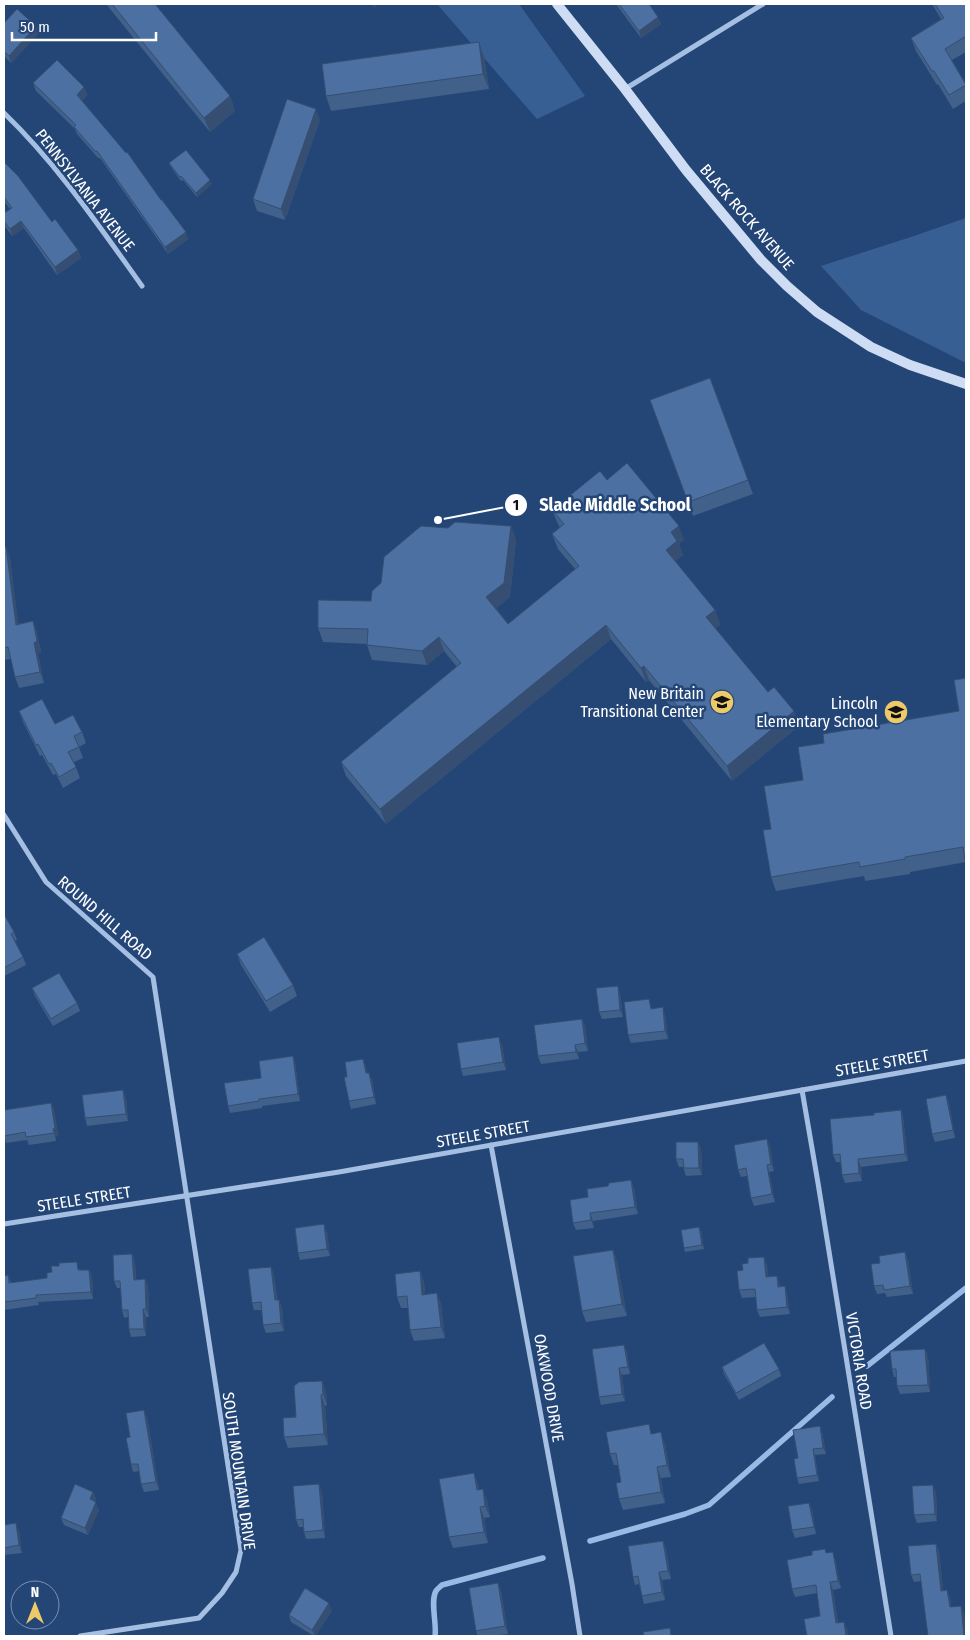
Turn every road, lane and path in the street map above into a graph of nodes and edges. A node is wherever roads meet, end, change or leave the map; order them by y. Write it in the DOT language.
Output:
graph roads {
  1 [pos="557,4"];
  2 [pos="763,4"];
  3 [pos="625,89"];
  4 [pos="4,113"];
  5 [pos="142,286"];
  6 [pos="966,384"];
  7 [pos="4,815"];
  8 [pos="966,1061"];
  9 [pos="802,1090"];
  10 [pos="491,1145"];
  11 [pos="186,1196"];
  12 [pos="4,1224"];
  13 [pos="80,1636"];
  14 [pos="580,1636"];
  15 [pos="891,1636"];
  1 -- 3 [label="street, BLACK ROCK AVENUE"];
  2 -- 3 [label="street"];
  3 -- 6 [label="street, BLACK ROCK AVENUE"];
  4 -- 5 [label="street, PENNSYLVANIA AVENUE"];
  7 -- 11 [label="street, ROUND HILL ROAD"];
  8 -- 9 [label="street, STEELE STREET"];
  9 -- 10 [label="street, STEELE STREET"];
  9 -- 15 [label="street, VICTORIA ROAD"];
  10 -- 11 [label="street, STEELE STREET"];
  10 -- 14 [label="street, OAKWOOD DRIVE"];
  11 -- 12 [label="street, STEELE STREET"];
  11 -- 13 [label="street, SOUTH MOUNTAIN DRIVE"];
}
